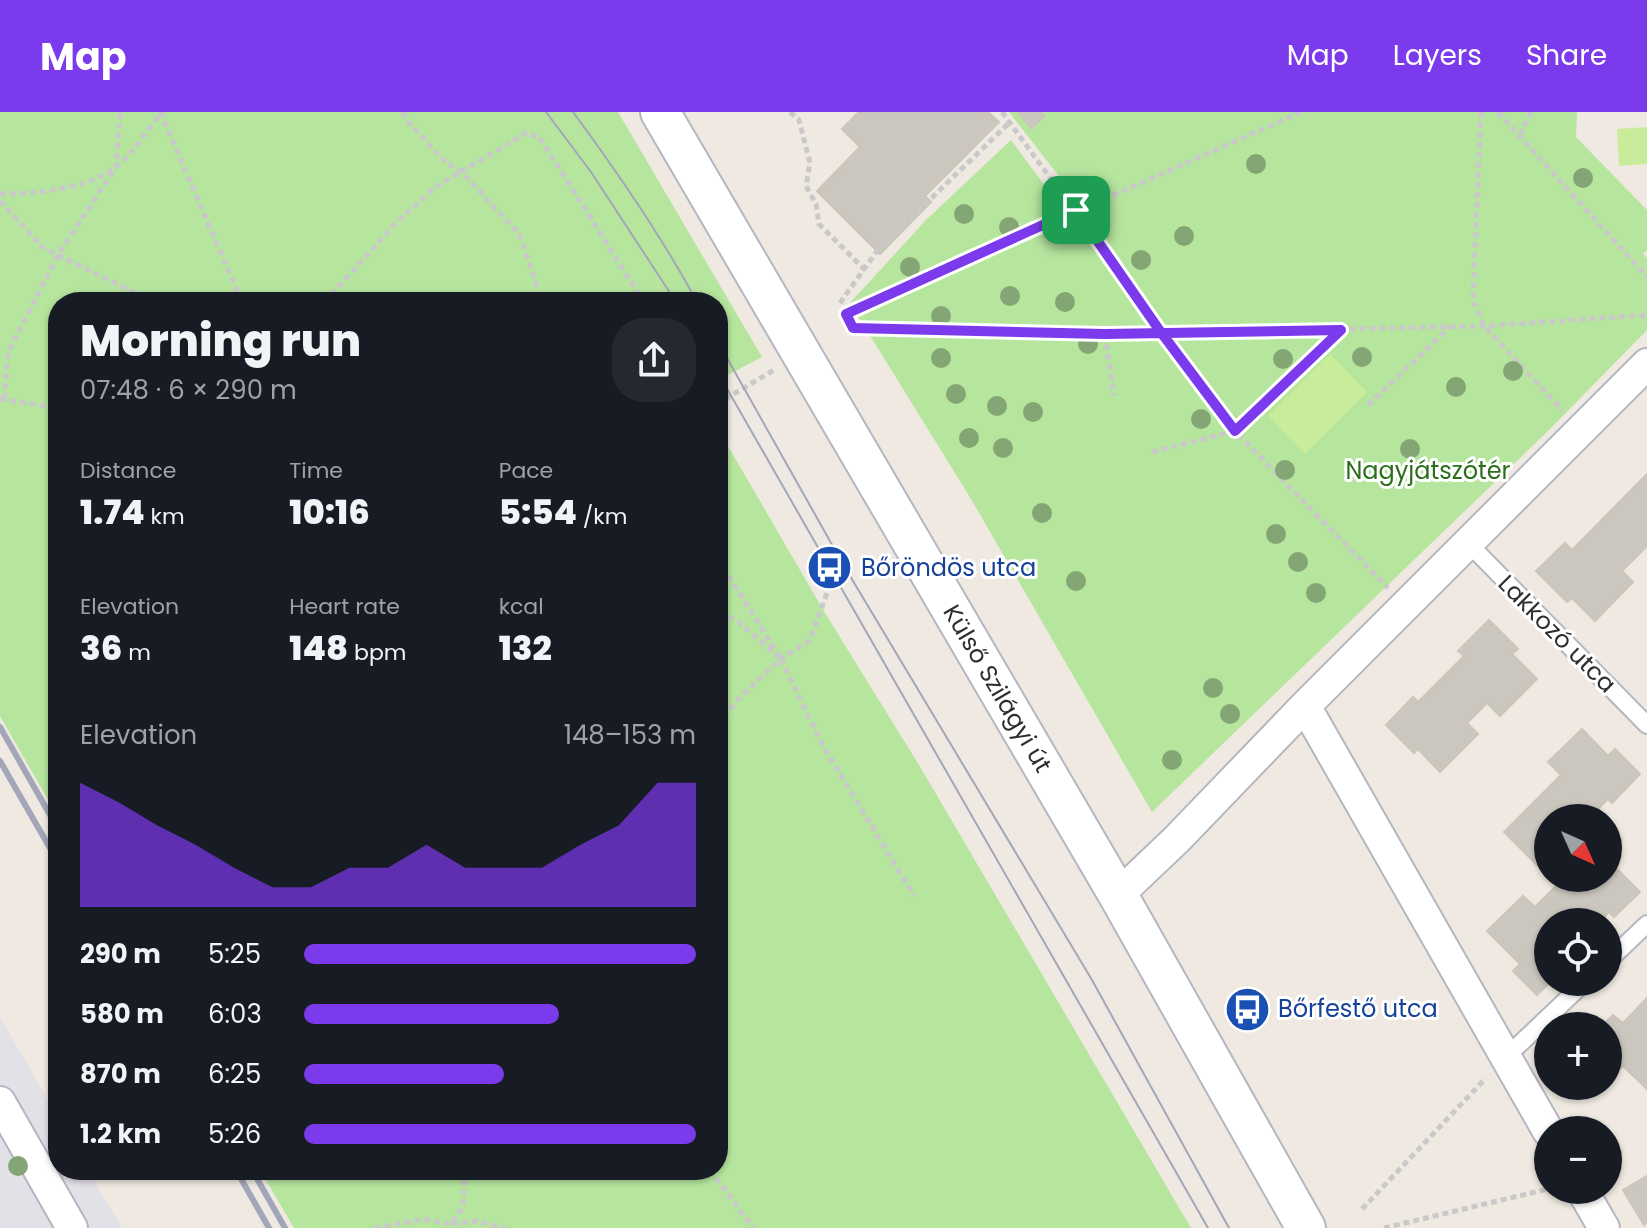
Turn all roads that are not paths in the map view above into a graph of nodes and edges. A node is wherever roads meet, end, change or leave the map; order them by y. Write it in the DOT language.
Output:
graph roads {
  1 [pos="660,112"];
  2 [pos="1647,364"];
  3 [pos="1468,543"];
  4 [pos="1305,706"];
  5 [pos="1647,725"];
  6 [pos="1118,895"];
  7 [pos="1647,924"];
  8 [pos="1622,948"];
  9 [pos="1570,996"];
  10 [pos="1506,1057"];
  11 [pos="0,1102"];
  12 [pos="1539,1116"];
  13 [pos="1590,1204"];
  14 [pos="72,1228"];
  15 [pos="1306,1228"];
  16 [pos="1604,1228"];
  1 -- 6 [label="street, Külső Szilágyi út"];
  2 -- 3 [label="street"];
  3 -- 4 [label="street"];
  3 -- 5 [label="lane, Lakkozó utca"];
  4 -- 6 [label="street"];
  4 -- 10 [label="street"];
  6 -- 15 [label="street, Külső Szilágyi út"];
  7 -- 8 [label="lane"];
  9 -- 10 [label="lane"];
  10 -- 12 [label="street"];
  11 -- 14 [label="street"];
  13 -- 16 [label="street"];
}
